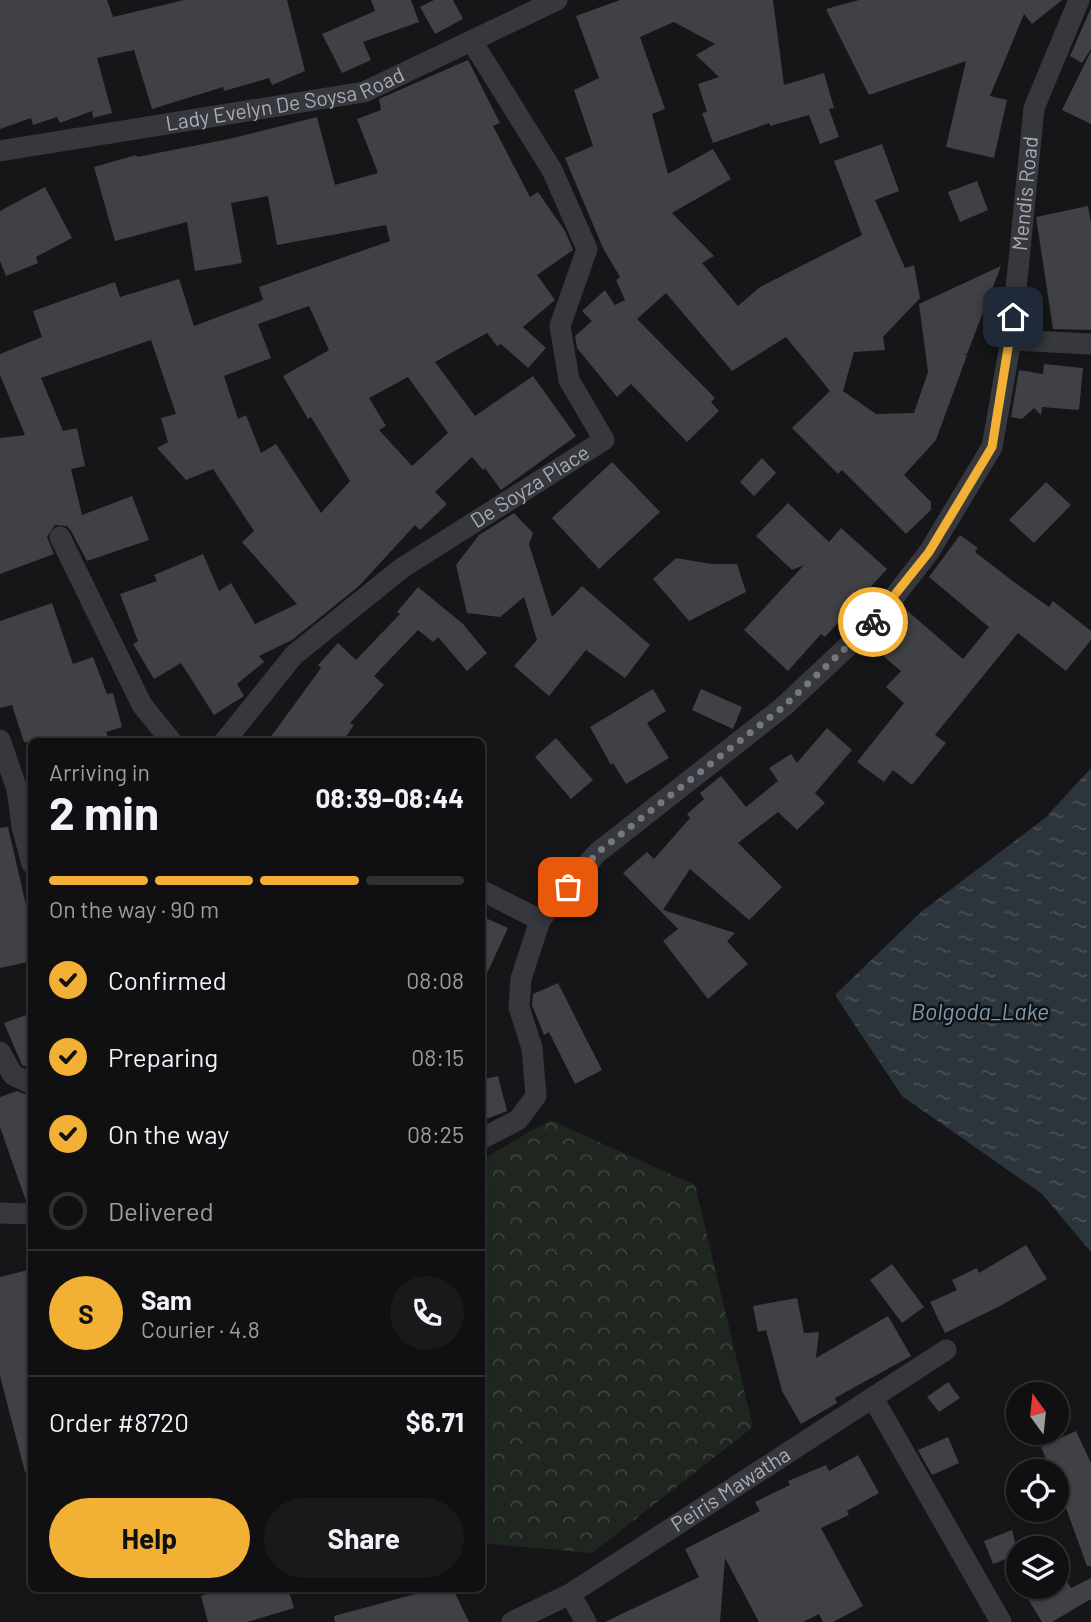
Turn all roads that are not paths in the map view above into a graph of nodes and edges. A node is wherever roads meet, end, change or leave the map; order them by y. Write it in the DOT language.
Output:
graph roads {
  1 [pos="557,0"];
  2 [pos="1079,0"];
  3 [pos="473,43"];
  4 [pos="0,151"];
  5 [pos="1011,340"];
  6 [pos="1091,344"];
  7 [pos="60,537"];
  8 [pos="169,738"];
  9 [pos="227,738"];
  10 [pos="0,740"];
  11 [pos="28,850"];
  12 [pos="485,892"];
  13 [pos="540,920"];
  14 [pos="0,1052"];
  15 [pos="28,1082"];
  16 [pos="485,1137"];
  17 [pos="0,1213"];
  18 [pos="28,1214"];
  19 [pos="946,1350"];
  20 [pos="873,1398"];
  21 [pos="570,1594"];
  22 [pos="512,1622"];
  23 [pos="586,1622"];
  24 [pos="1001,1622"];
  1 -- 3 [label="street, Lady Evelyn De Soysa Road"];
  2 -- 5 [label="street, Mendis Road"];
  3 -- 4 [label="street, Lady Evelyn De Soysa Road"];
  3 -- 9 [label="street, De Soyza Place"];
  5 -- 6 [label="street"];
  5 -- 13 [label="street, Mendis Road"];
  7 -- 8 [label="street"];
  10 -- 11 [label="street"];
  12 -- 13 [label="street"];
  13 -- 16 [label="street, Mendis Road"];
  14 -- 15 [label="street"];
  17 -- 18 [label="street"];
  19 -- 20 [label="street, Peiris Mawatha"];
  20 -- 21 [label="street, Peiris Mawatha"];
  20 -- 24 [label="street"];
  21 -- 22 [label="street, Peiris Mawatha"];
  21 -- 23 [label="street"];
}
